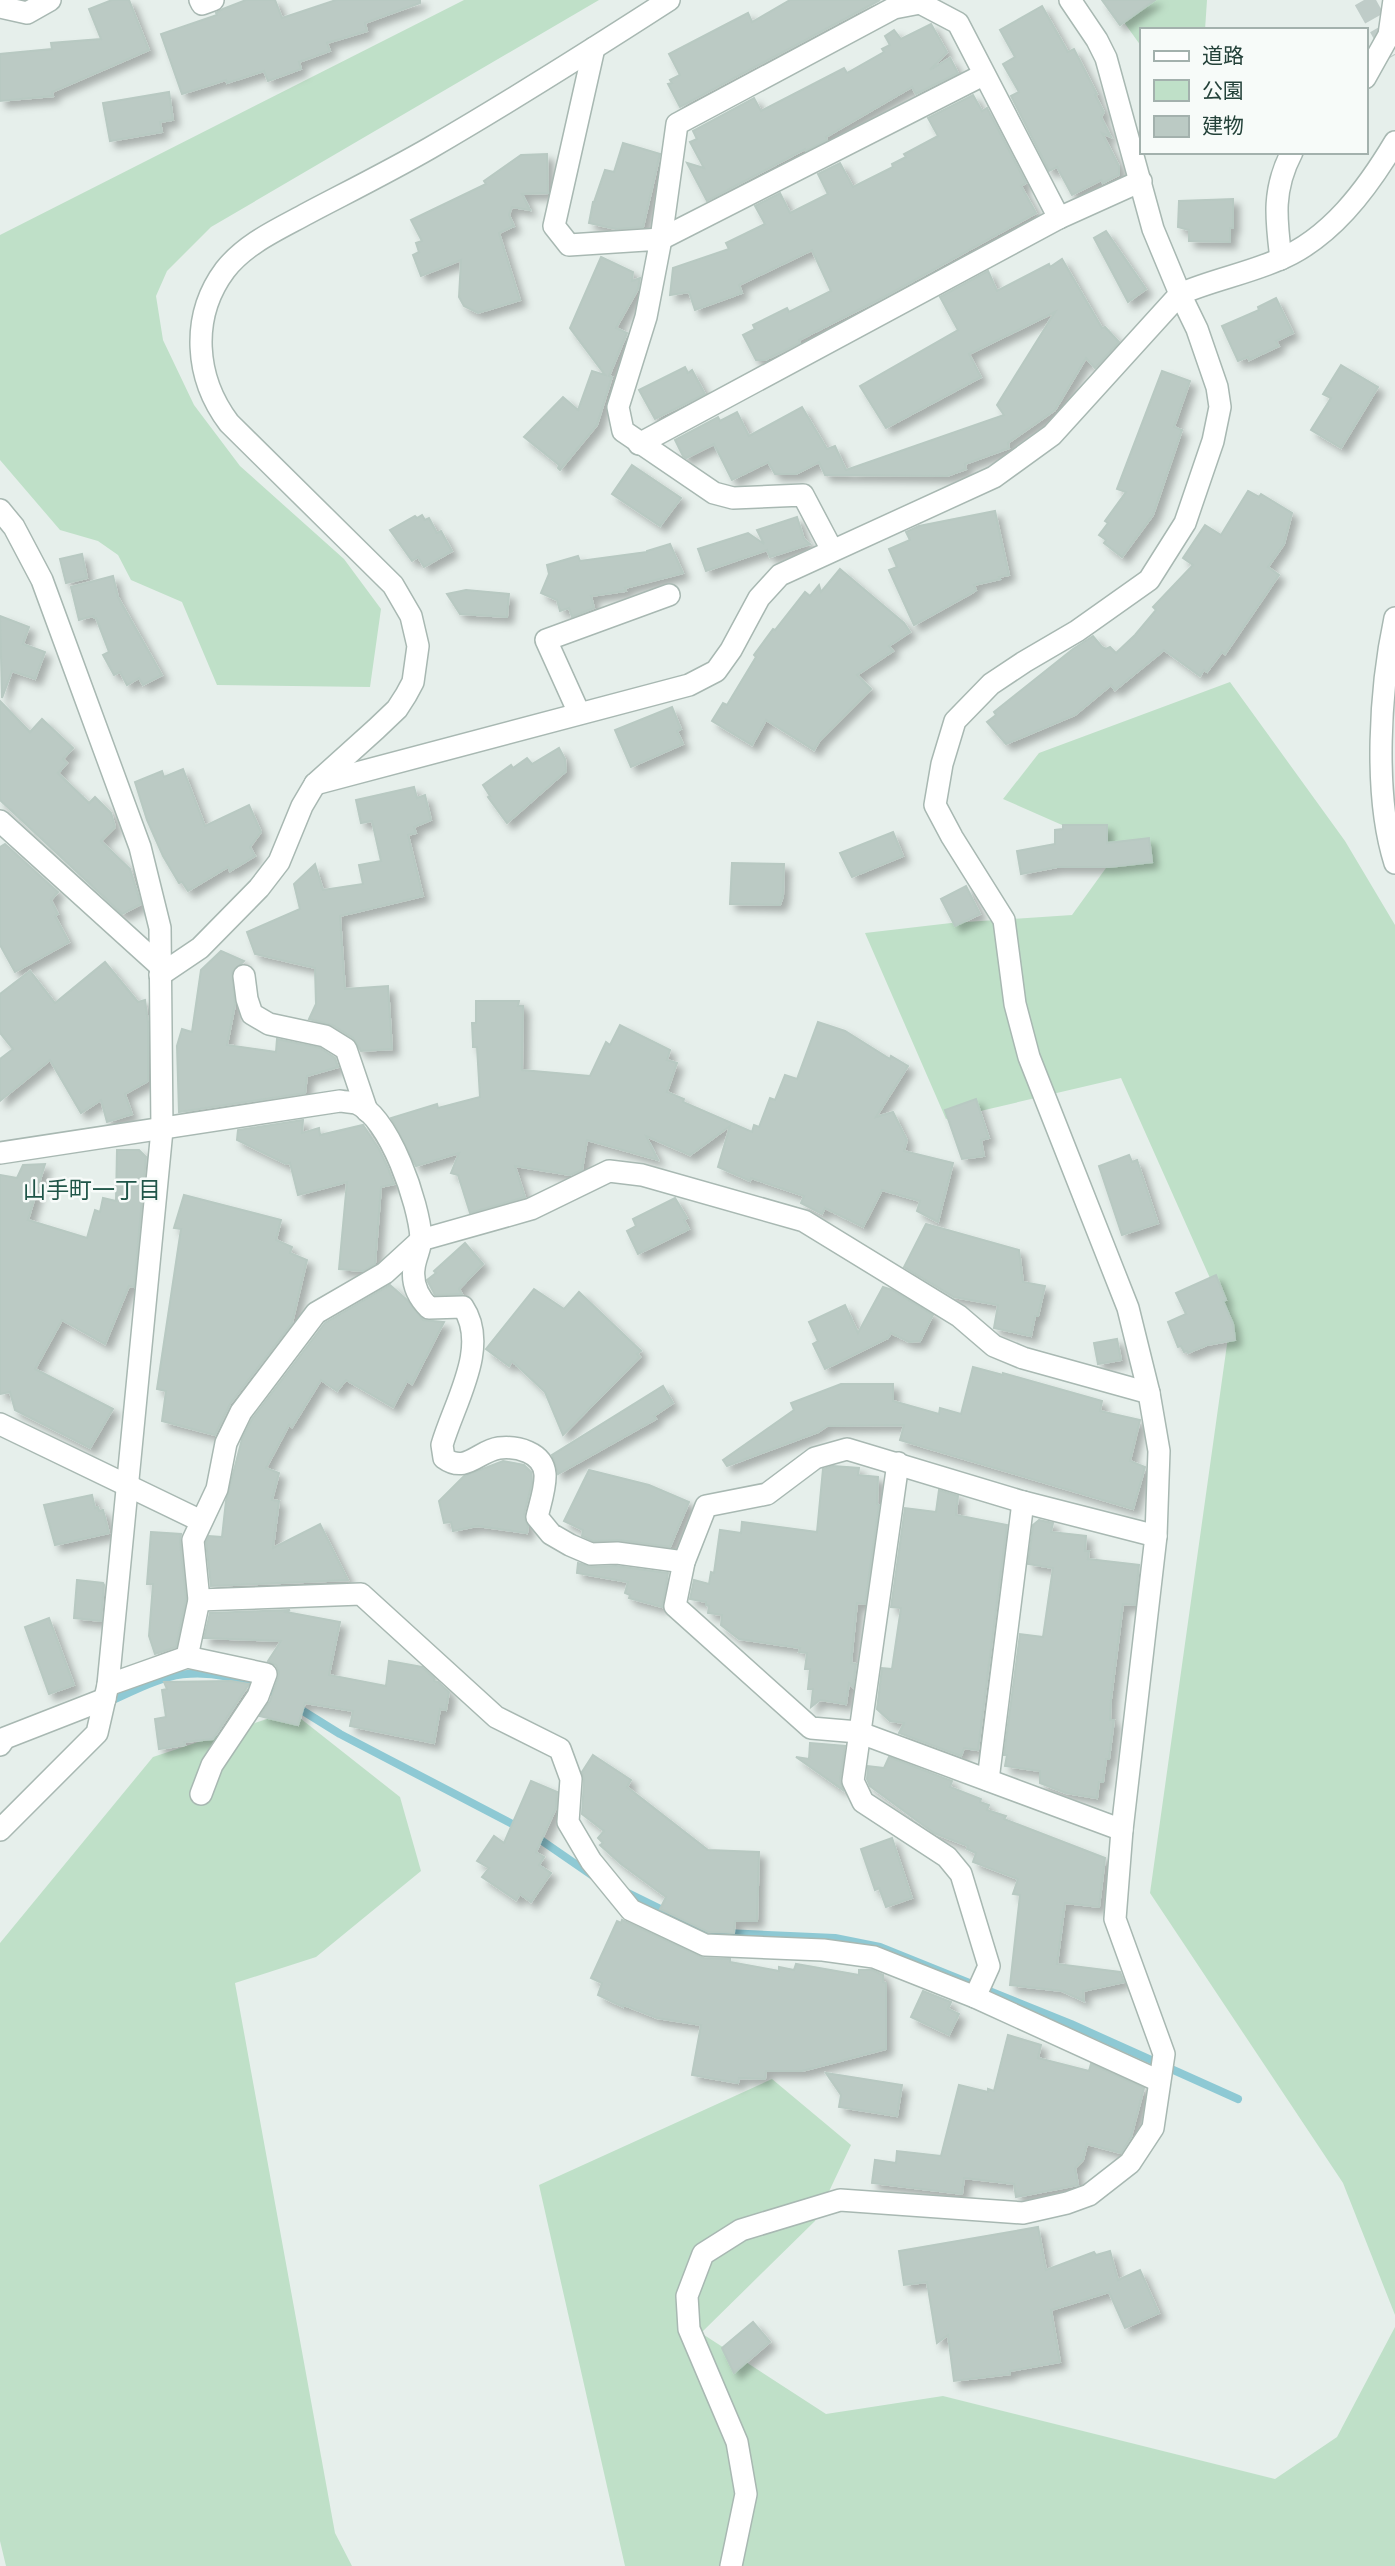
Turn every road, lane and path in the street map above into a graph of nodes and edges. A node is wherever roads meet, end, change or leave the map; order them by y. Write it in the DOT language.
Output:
graph roads {
  1 [pos="50,0"];
  2 [pos="200,0"];
  3 [pos="213,0"];
  4 [pos="669,0"];
  5 [pos="1070,0"];
  6 [pos="1394,0"];
  7 [pos="0,7"];
  8 [pos="594,48"];
  9 [pos="1367,74"];
  10 [pos="984,75"];
  11 [pos="1395,142"];
  12 [pos="1291,154"];
  13 [pos="1141,181"];
  14 [pos="1059,218"];
  15 [pos="661,239"];
  16 [pos="1281,259"];
  17 [pos="1180,294"];
  18 [pos="639,444"];
  19 [pos="0,510"];
  20 [pos="832,550"];
  21 [pos="669,595"];
  22 [pos="1395,618"];
  23 [pos="579,713"];
  24 [pos="315,784"];
  25 [pos="0,821"];
  26 [pos="1395,863"];
  27 [pos="159,970"];
  28 [pos="244,976"];
  29 [pos="367,1111"];
  30 [pos="162,1130"];
  31 [pos="0,1153"];
  32 [pos="421,1240"];
  33 [pos="1149,1393"];
  34 [pos="0,1424"];
  35 [pos="898,1463"];
  36 [pos="128,1488"];
  37 [pos="1023,1502"];
  38 [pos="201,1521"];
  39 [pos="1156,1536"];
  40 [pos="684,1562"];
  41 [pos="199,1600"];
  42 [pos="187,1657"];
  43 [pos="107,1692"];
  44 [pos="859,1732"];
  45 [pos="0,1745"];
  46 [pos="988,1780"];
  47 [pos="201,1794"];
  48 [pos="0,1830"];
  49 [pos="1122,1830"];
  50 [pos="975,1997"];
  51 [pos="1159,2081"];
  52 [pos="731,2566"];
  1 -- 7 [label="street"];
  2 -- 3 [label="street"];
  4 -- 8 [label="street"];
  5 -- 13 [label="street"];
  6 -- 9 [label="street"];
  8 -- 15 [label="street"];
  8 -- 24 [label="street"];
  10 -- 14 [label="street"];
  10 -- 15 [label="street"];
  10 -- 15 [label="street"];
  11 -- 16 [label="street"];
  12 -- 16 [label="street"];
  13 -- 14 [label="street"];
  13 -- 17 [label="street"];
  14 -- 18 [label="street"];
  15 -- 18 [label="street"];
  16 -- 17 [label="street"];
  17 -- 20 [label="street"];
  17 -- 33 [label="street"];
  18 -- 20 [label="street"];
  19 -- 27 [label="street"];
  20 -- 23 [label="street"];
  21 -- 23 [label="street"];
  22 -- 26 [label="street"];
  23 -- 24 [label="street"];
  24 -- 27 [label="street"];
  25 -- 27 [label="street"];
  27 -- 30 [label="street"];
  28 -- 29 [label="street"];
  29 -- 30 [label="street"];
  29 -- 32 [label="street"];
  30 -- 31 [label="street"];
  30 -- 36 [label="street"];
  32 -- 33 [label="street"];
  32 -- 38 [label="street"];
  32 -- 40 [label="street"];
  33 -- 39 [label="street"];
  34 -- 36 [label="street"];
  35 -- 37 [label="street"];
  35 -- 40 [label="street"];
  35 -- 44 [label="street"];
  36 -- 38 [label="street"];
  36 -- 43 [label="street"];
  37 -- 39 [label="street"];
  37 -- 46 [label="street"];
  38 -- 41 [label="street"];
  39 -- 49 [label="street"];
  40 -- 44 [label="street"];
  41 -- 42 [label="street"];
  41 -- 50 [label="street"];
  42 -- 43 [label="street"];
  42 -- 47 [label="street"];
  43 -- 45 [label="street"];
  43 -- 48 [label="street"];
  44 -- 46 [label="street"];
  44 -- 50 [label="street"];
  46 -- 49 [label="street"];
  49 -- 51 [label="street"];
  50 -- 51 [label="street"];
  51 -- 52 [label="street"];
}
